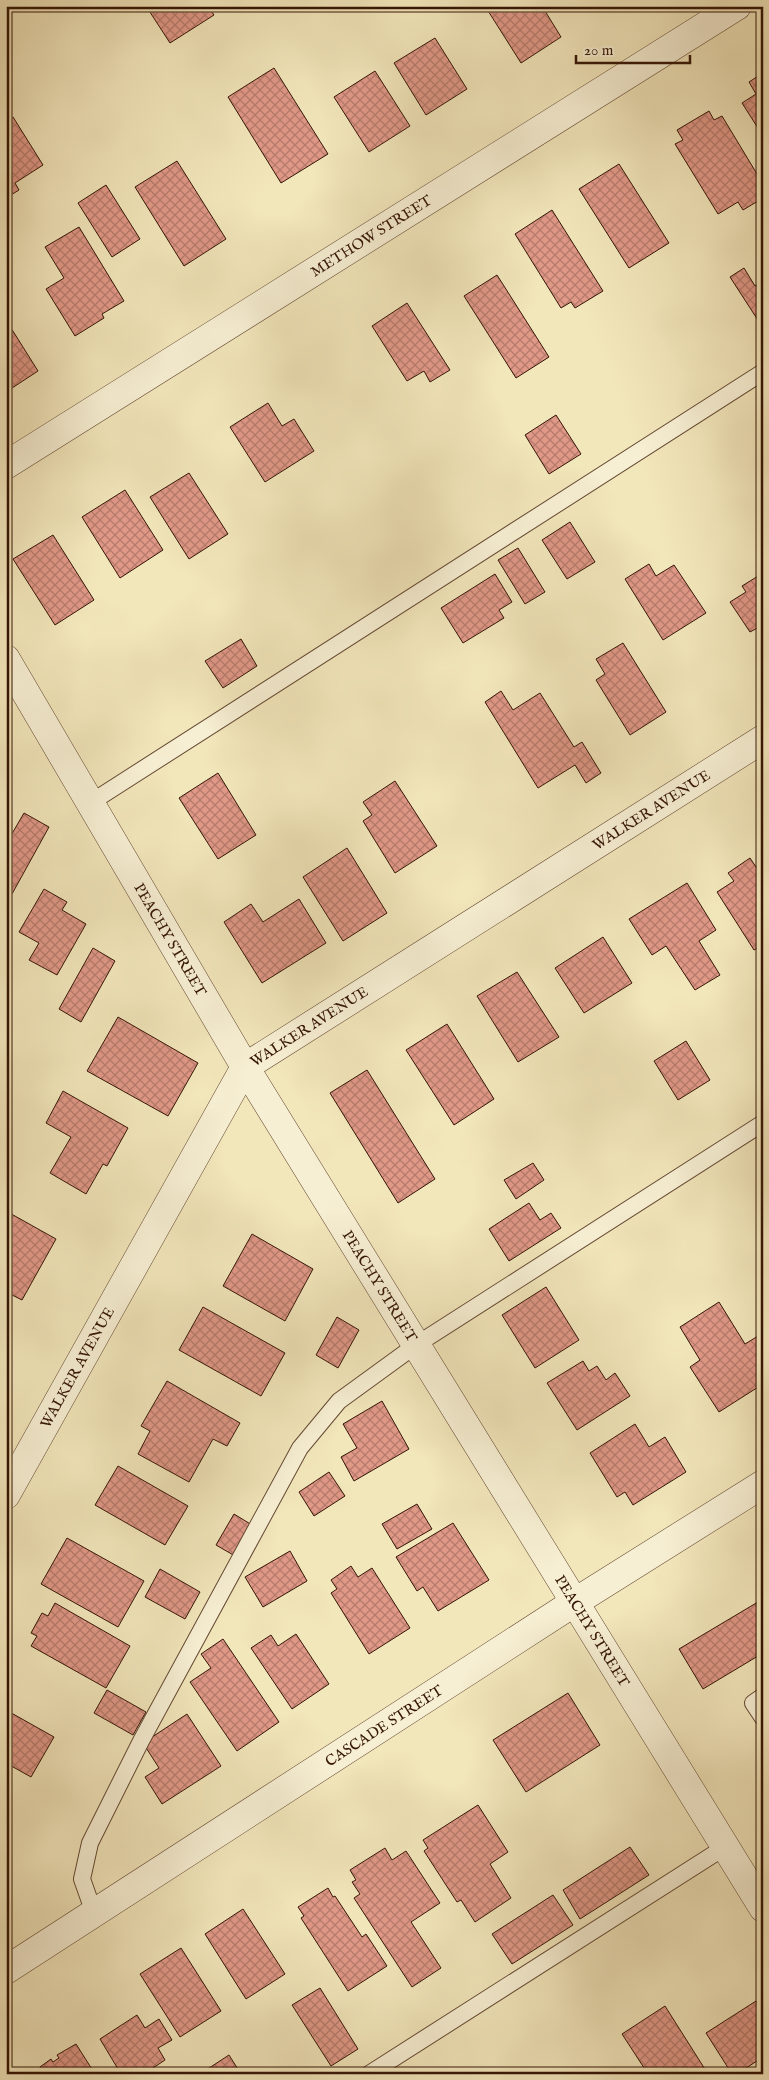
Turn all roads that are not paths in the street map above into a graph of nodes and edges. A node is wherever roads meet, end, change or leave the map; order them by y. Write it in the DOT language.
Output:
graph roads {
  1 [pos="737,6"];
  2 [pos="763,372"];
  3 [pos="6,465"];
  4 [pos="6,659"];
  5 [pos="763,739"];
  6 [pos="90,803"];
  7 [pos="245,1067"];
  8 [pos="763,1123"];
  9 [pos="416,1345"];
  10 [pos="763,1484"];
  11 [pos="6,1495"];
  12 [pos="575,1602"];
  13 [pos="763,1696"];
  14 [pos="763,1718"];
  15 [pos="725,1847"];
  16 [pos="763,1908"];
  17 [pos="94,1913"];
  18 [pos="6,1970"];
  19 [pos="370,2074"];
  1 -- 3 [label="street, METHOW STREET"];
  2 -- 6 [label="lane"];
  4 -- 6 [label="street, PEACHY STREET"];
  5 -- 7 [label="street, WALKER AVENUE"];
  6 -- 7 [label="street, PEACHY STREET"];
  7 -- 9 [label="street, PEACHY STREET"];
  7 -- 11 [label="street, WALKER AVENUE"];
  8 -- 9 [label="lane"];
  9 -- 12 [label="street, PEACHY STREET"];
  9 -- 17 [label="lane"];
  10 -- 12 [label="street, CASCADE STREET"];
  12 -- 15 [label="street, PEACHY STREET"];
  12 -- 17 [label="street, CASCADE STREET"];
  13 -- 14 [label="lane"];
  15 -- 16 [label="street, PEACHY STREET"];
  15 -- 19 [label="lane"];
  17 -- 18 [label="street, CASCADE STREET"];
}
